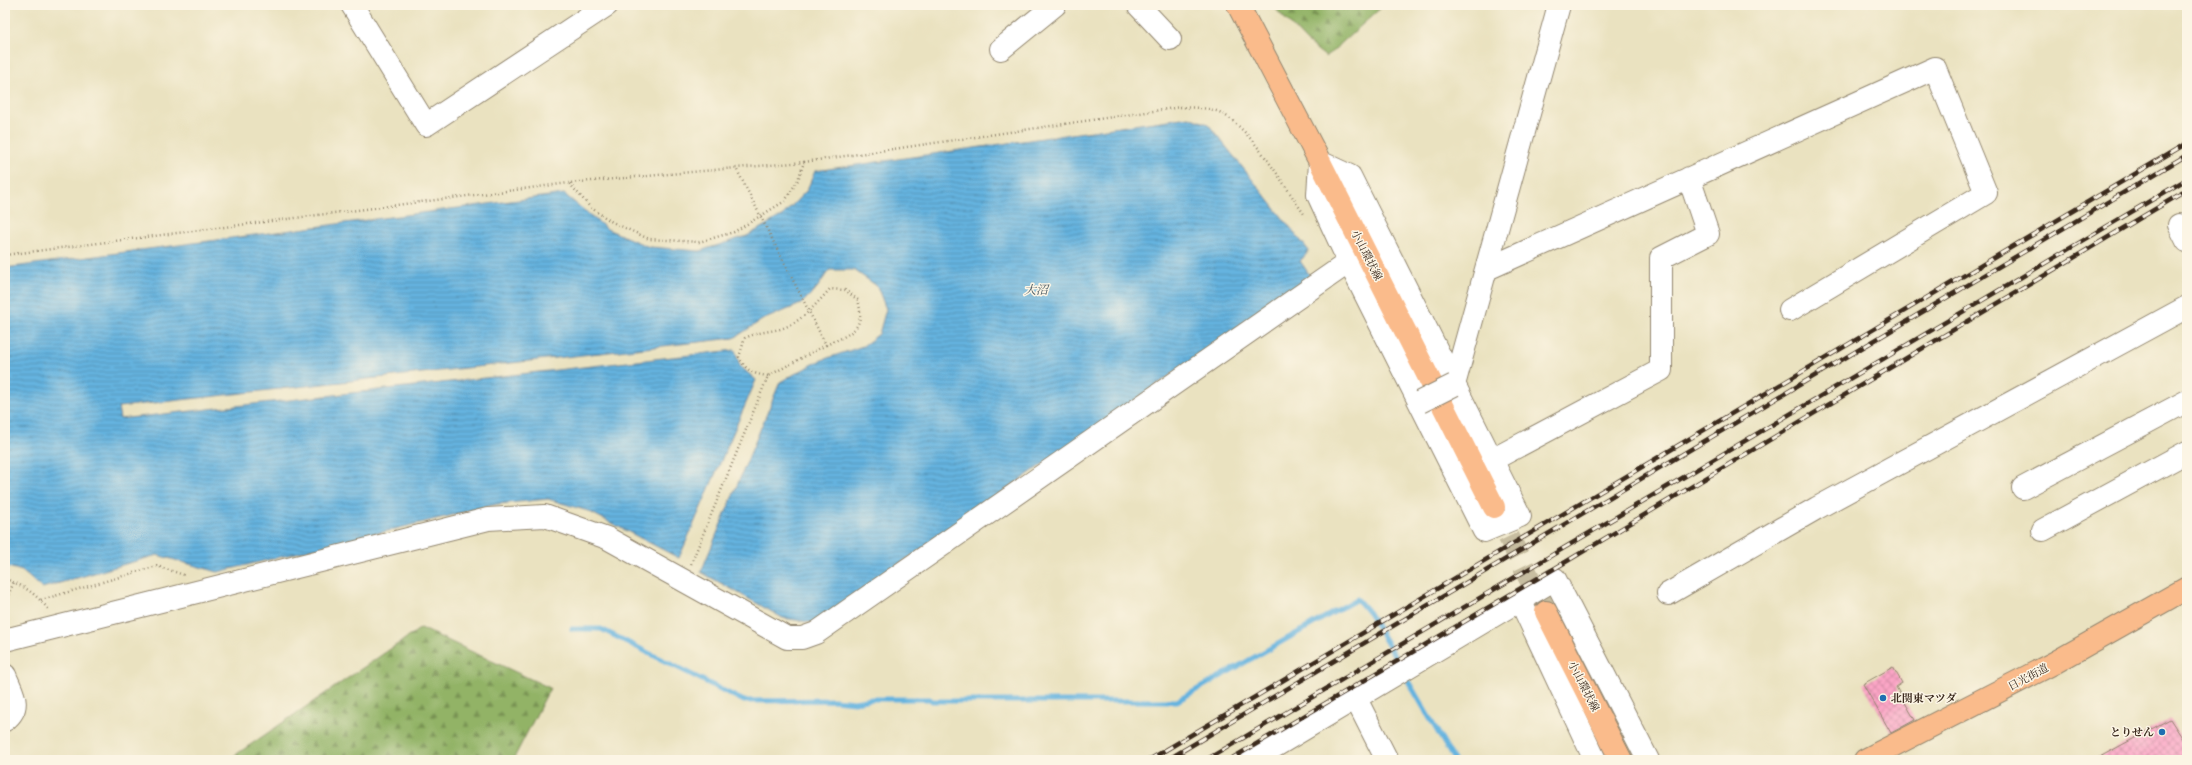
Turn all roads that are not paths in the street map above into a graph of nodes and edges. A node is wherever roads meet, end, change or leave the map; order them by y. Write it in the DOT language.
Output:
graph roads {
  1 [pos="352,5"];
  2 [pos="607,5"];
  3 [pos="1055,5"];
  4 [pos="1138,5"];
  5 [pos="1238,5"];
  6 [pos="1559,5"];
  7 [pos="1170,39"];
  8 [pos="1001,50"];
  9 [pos="1320,162"];
  10 [pos="1689,178"];
  11 [pos="1349,262"];
  12 [pos="1487,269"];
  13 [pos="2187,307"];
  14 [pos="1790,310"];
  15 [pos="1454,385"];
  16 [pos="2187,401"];
  17 [pos="1420,402"];
  18 [pos="2187,452"];
  19 [pos="1492,460"];
  20 [pos="2023,488"];
  21 [pos="1494,507"];
  22 [pos="2043,530"];
  23 [pos="2187,588"];
  24 [pos="1668,594"];
  25 [pos="1520,600"];
  26 [pos="1546,612"];
  27 [pos="5,640"];
  28 [pos="5,675"];
  29 [pos="1356,698"];
  30 [pos="5,720"];
  31 [pos="1252,760"];
  32 [pos="1387,760"];
  33 [pos="1595,760"];
  34 [pos="1621,760"];
  35 [pos="1648,760"];
  36 [pos="1865,760"];
  1 -- 2 [label="street"];
  3 -- 8 [label="street"];
  4 -- 7 [label="street"];
  5 -- 9 [label="main road, 小山環状線"];
  6 -- 12 [label="street"];
  9 -- 11 [label="street"];
  9 -- 15 [label="street"];
  9 -- 21 [label="main road, 小山環状線"];
  10 -- 12 [label="street"];
  10 -- 14 [label="street"];
  10 -- 19 [label="street"];
  11 -- 17 [label="street"];
  11 -- 27 [label="street"];
  12 -- 15 [label="street"];
  13 -- 24 [label="street"];
  15 -- 17 [label="street, bridge"];
  15 -- 19 [label="street"];
  16 -- 20 [label="street"];
  17 -- 19 [label="street"];
  18 -- 22 [label="street"];
  23 -- 36 [label="main road, 日光街道"];
  25 -- 29 [label="street"];
  25 -- 33 [label="street"];
  25 -- 35 [label="street"];
  26 -- 34 [label="main road, 小山環状線"];
  28 -- 30 [label="street"];
  29 -- 31 [label="street"];
  29 -- 32 [label="street"];
}
